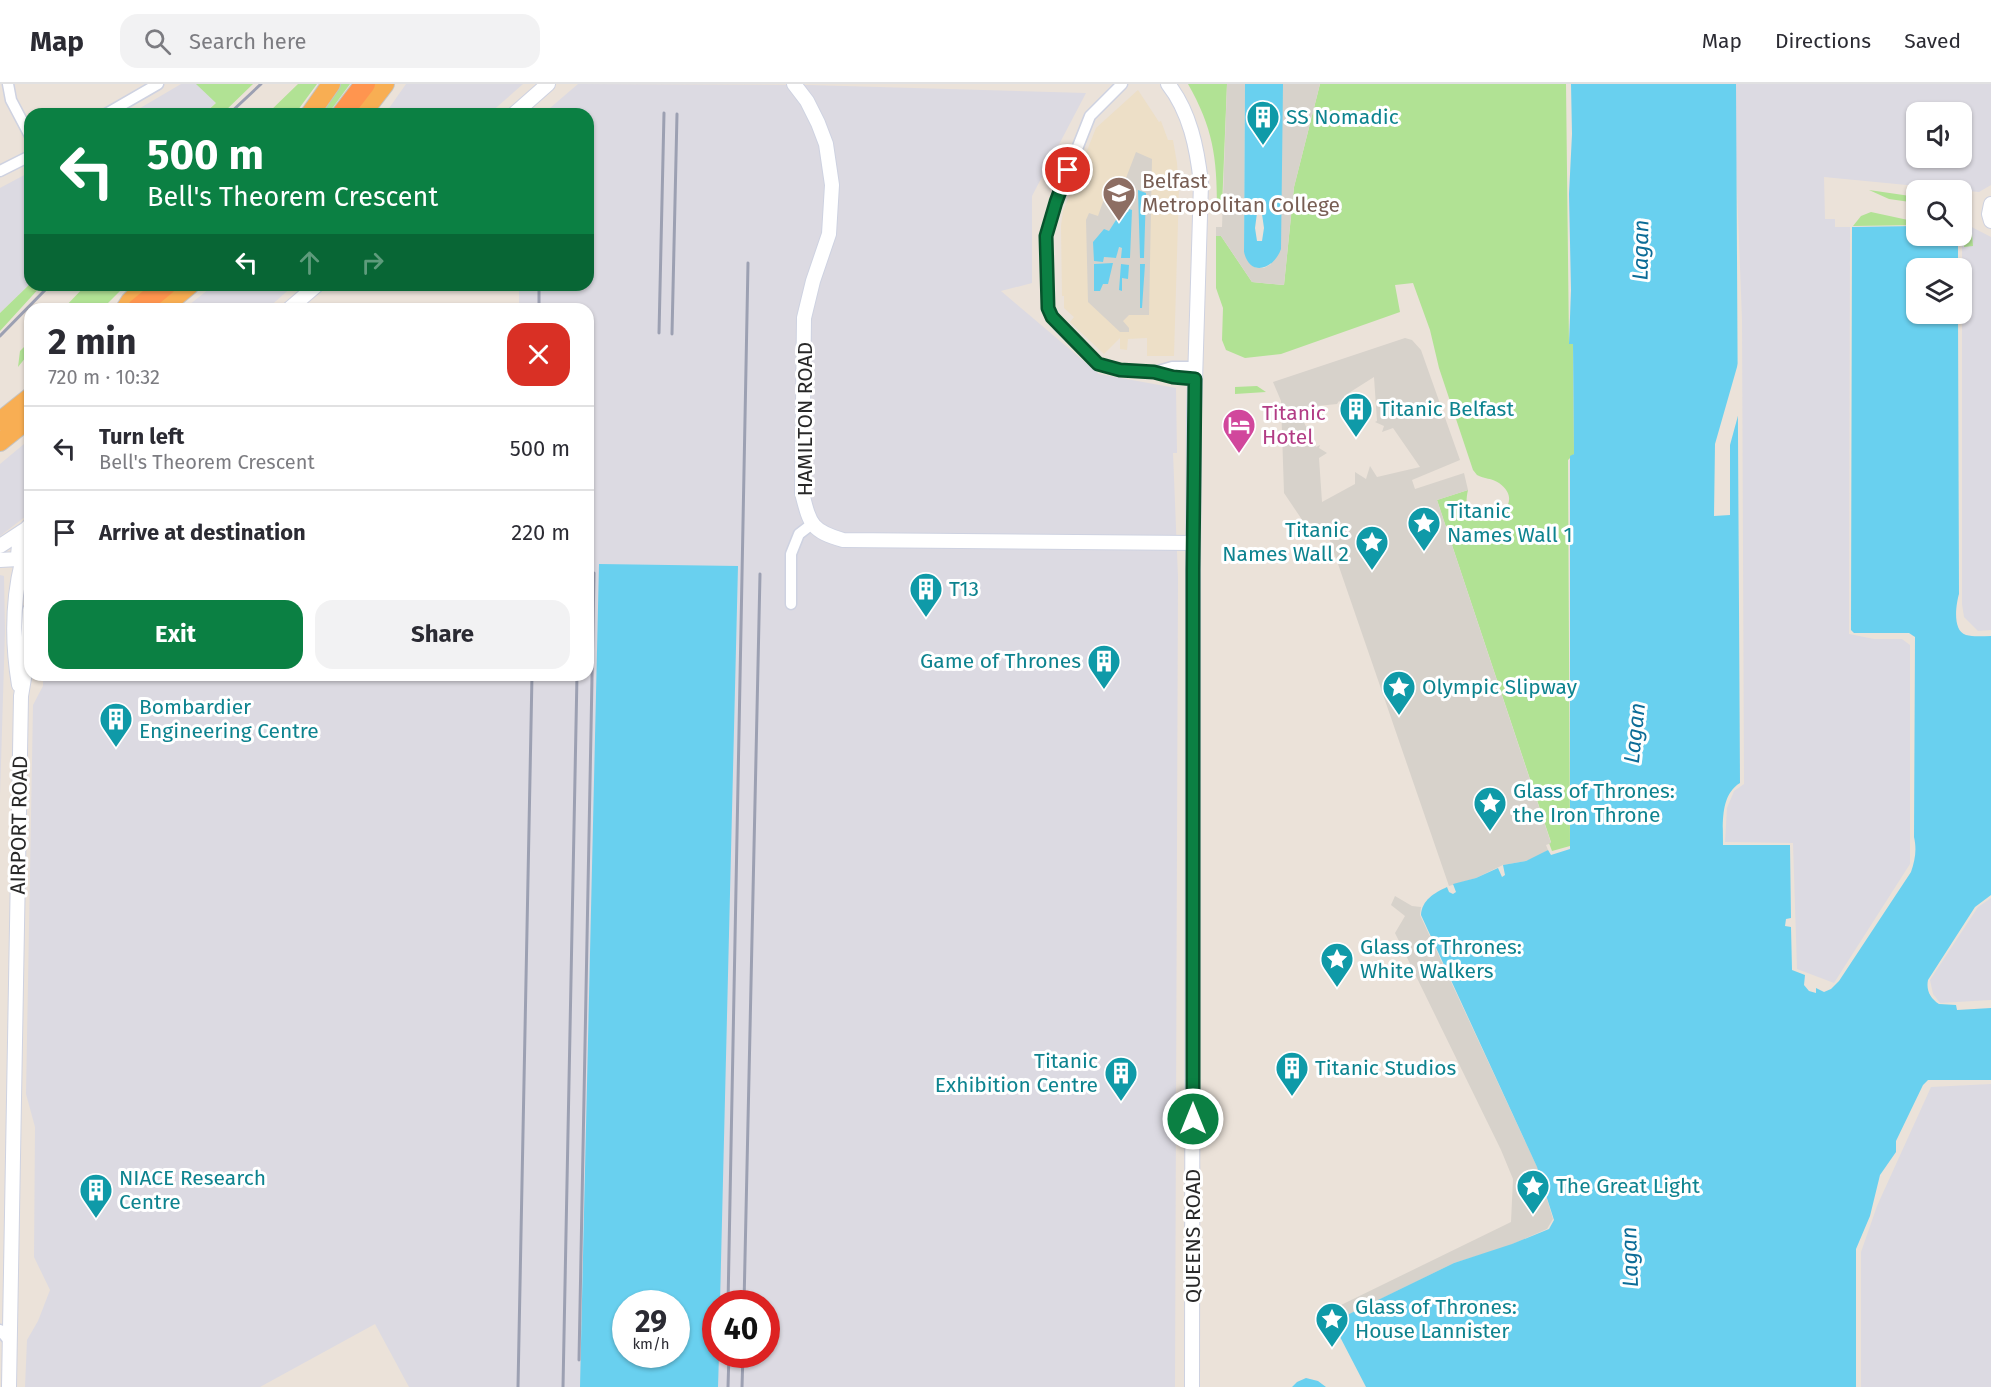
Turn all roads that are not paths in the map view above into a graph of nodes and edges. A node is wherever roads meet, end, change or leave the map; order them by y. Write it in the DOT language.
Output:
graph roads {
  1 [pos="8,84"];
  2 [pos="158,84"];
  3 [pos="331,84"];
  4 [pos="365,84"];
  5 [pos="385,84"];
  6 [pos="548,84"];
  7 [pos="794,84"];
  8 [pos="1122,84"];
  9 [pos="1167,84"];
  10 [pos="116,108"];
  11 [pos="314,108"];
  12 [pos="347,108"];
  13 [pos="367,108"];
  14 [pos="521,108"];
  15 [pos="24,125"];
  16 [pos="24,159"];
  17 [pos="0,171"];
  18 [pos="1991,204"];
  19 [pos="1991,221"];
  20 [pos="141,291"];
  21 [pos="159,291"];
  22 [pos="183,291"];
  23 [pos="310,291"];
  24 [pos="130,303"];
  25 [pos="144,303"];
  26 [pos="168,303"];
  27 [pos="296,303"];
  28 [pos="1195,373"];
  29 [pos="24,402"];
  30 [pos="0,421"];
  31 [pos="24,423"];
  32 [pos="0,442"];
  33 [pos="812,524"];
  34 [pos="24,530"];
  35 [pos="24,536"];
  36 [pos="1193,543"];
  37 [pos="0,546"];
  38 [pos="0,560"];
  39 [pos="23,561"];
  40 [pos="790,604"];
  41 [pos="24,678"];
  42 [pos="21,696"];
  43 [pos="5,1281"];
  44 [pos="0,1309"];
  45 [pos="10,1320"];
  46 [pos="0,1330"];
  47 [pos="10,1342"];
  48 [pos="9,1387"];
  49 [pos="1192,1387"];
  1 -- 15 [label="street"];
  2 -- 10 [label="street"];
  3 -- 11 [label="highway"];
  4 -- 12 [label="highway"];
  5 -- 13 [label="highway"];
  6 -- 14 [label="street"];
  7 -- 33 [label="street, HAMILTON ROAD"];
  8 -- 28 [label="street"];
  9 -- 28 [label="street, QUEENS ROAD"];
  16 -- 17 [label="street"];
  18 -- 19 [label="street"];
  20 -- 24 [label="highway"];
  21 -- 25 [label="highway"];
  22 -- 26 [label="highway"];
  23 -- 27 [label="street"];
  28 -- 36 [label="street, QUEENS ROAD"];
  29 -- 30 [label="highway"];
  31 -- 32 [label="highway"];
  33 -- 36 [label="street, HAMILTON ROAD"];
  33 -- 40 [label="street"];
  34 -- 37 [label="street"];
  35 -- 39 [label="street, AIRPORT ROAD"];
  36 -- 49 [label="street, QUEENS ROAD"];
  38 -- 39 [label="street"];
  39 -- 42 [label="street, AIRPORT ROAD"];
  41 -- 42 [label="street, AIRPORT ROAD"];
  42 -- 43 [label="street, AIRPORT ROAD"];
  43 -- 45 [label="street, AIRPORT ROAD"];
  44 -- 45 [label="street"];
  45 -- 47 [label="street, AIRPORT ROAD"];
  46 -- 47 [label="street"];
  47 -- 48 [label="street, AIRPORT ROAD"];
}
